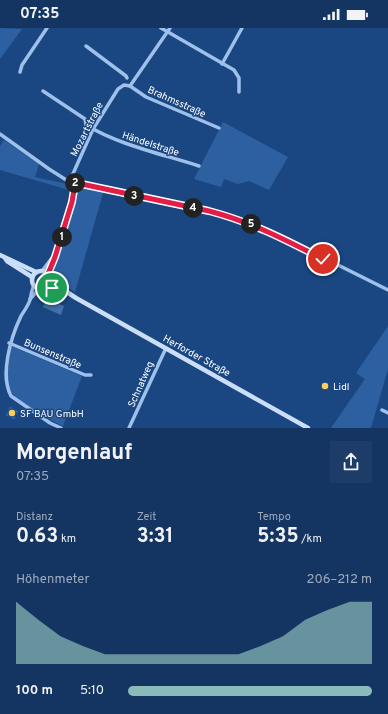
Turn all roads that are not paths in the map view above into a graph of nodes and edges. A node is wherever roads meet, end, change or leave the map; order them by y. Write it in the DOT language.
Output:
graph roads {
  1 [pos="47,28"];
  2 [pos="161,28"];
  3 [pos="242,28"];
  4 [pos="169,30"];
  5 [pos="86,46"];
  6 [pos="222,64"];
  7 [pos="20,72"];
  8 [pos="127,78"];
  9 [pos="131,84"];
  10 [pos="124,85"];
  11 [pos="43,91"];
  12 [pos="239,92"];
  13 [pos="219,128"];
  14 [pos="93,129"];
  15 [pos="0,134"];
  16 [pos="199,166"];
  17 [pos="72,182"];
  18 [pos="56,253"];
  19 [pos="2,256"];
  20 [pos="42,271"];
  21 [pos="36,272"];
  22 [pos="48,274"];
  23 [pos="32,277"];
  24 [pos="50,281"];
  25 [pos="34,285"];
  26 [pos="46,287"];
  27 [pos="40,288"];
  28 [pos="388,290"];
  29 [pos="76,298"];
  30 [pos="30,299"];
  31 [pos="9,343"];
  32 [pos="166,348"];
  33 [pos="1,370"];
  34 [pos="91,375"];
  35 [pos="1,377"];
  36 [pos="382,410"];
  37 [pos="388,413"];
  38 [pos="61,428"];
  39 [pos="129,428"];
  40 [pos="308,428"];
  1 -- 7 [label="street"];
  2 -- 4 [label="street"];
  3 -- 6 [label="street"];
  4 -- 6 [label="street"];
  4 -- 9 [label="street"];
  5 -- 8 [label="street"];
  6 -- 12 [label="street"];
  8 -- 9 [label="street"];
  8 -- 10 [label="street, Mozartstraße"];
  9 -- 10 [label="street"];
  9 -- 13 [label="street, Brahmsstraße"];
  10 -- 14 [label="street, Mozartstraße"];
  11 -- 14 [label="street, Händelstraße"];
  14 -- 16 [label="street, Händelstraße"];
  14 -- 17 [label="street, Mozartstraße"];
  15 -- 17 [label="street"];
  17 -- 18 [label="street, Mozartstraße"];
  17 -- 28 [label="street"];
  18 -- 20 [label="street, Mozartstraße"];
  18 -- 22 [label="street, Mozartstraße"];
  19 -- 21 [label="main road"];
  19 -- 23 [label="main road"];
  20 -- 21 [label="main road"];
  20 -- 22 [label="main road"];
  21 -- 23 [label="main road"];
  22 -- 24 [label="main road"];
  23 -- 25 [label="main road"];
  24 -- 26 [label="main road"];
  24 -- 29 [label="main road, Herforder Straße"];
  25 -- 27 [label="main road"];
  25 -- 30 [label="street"];
  26 -- 27 [label="main road"];
  26 -- 29 [label="main road, Herforder Straße"];
  27 -- 30 [label="street"];
  29 -- 32 [label="main road, Herforder Straße"];
  30 -- 31 [label="street"];
  31 -- 33 [label="street"];
  31 -- 34 [label="street, Bunsenstraße"];
  32 -- 39 [label="street, Schnatweg"];
  32 -- 40 [label="main road, Herforder Straße"];
  35 -- 38 [label="street"];
  36 -- 37 [label="street"];
}
